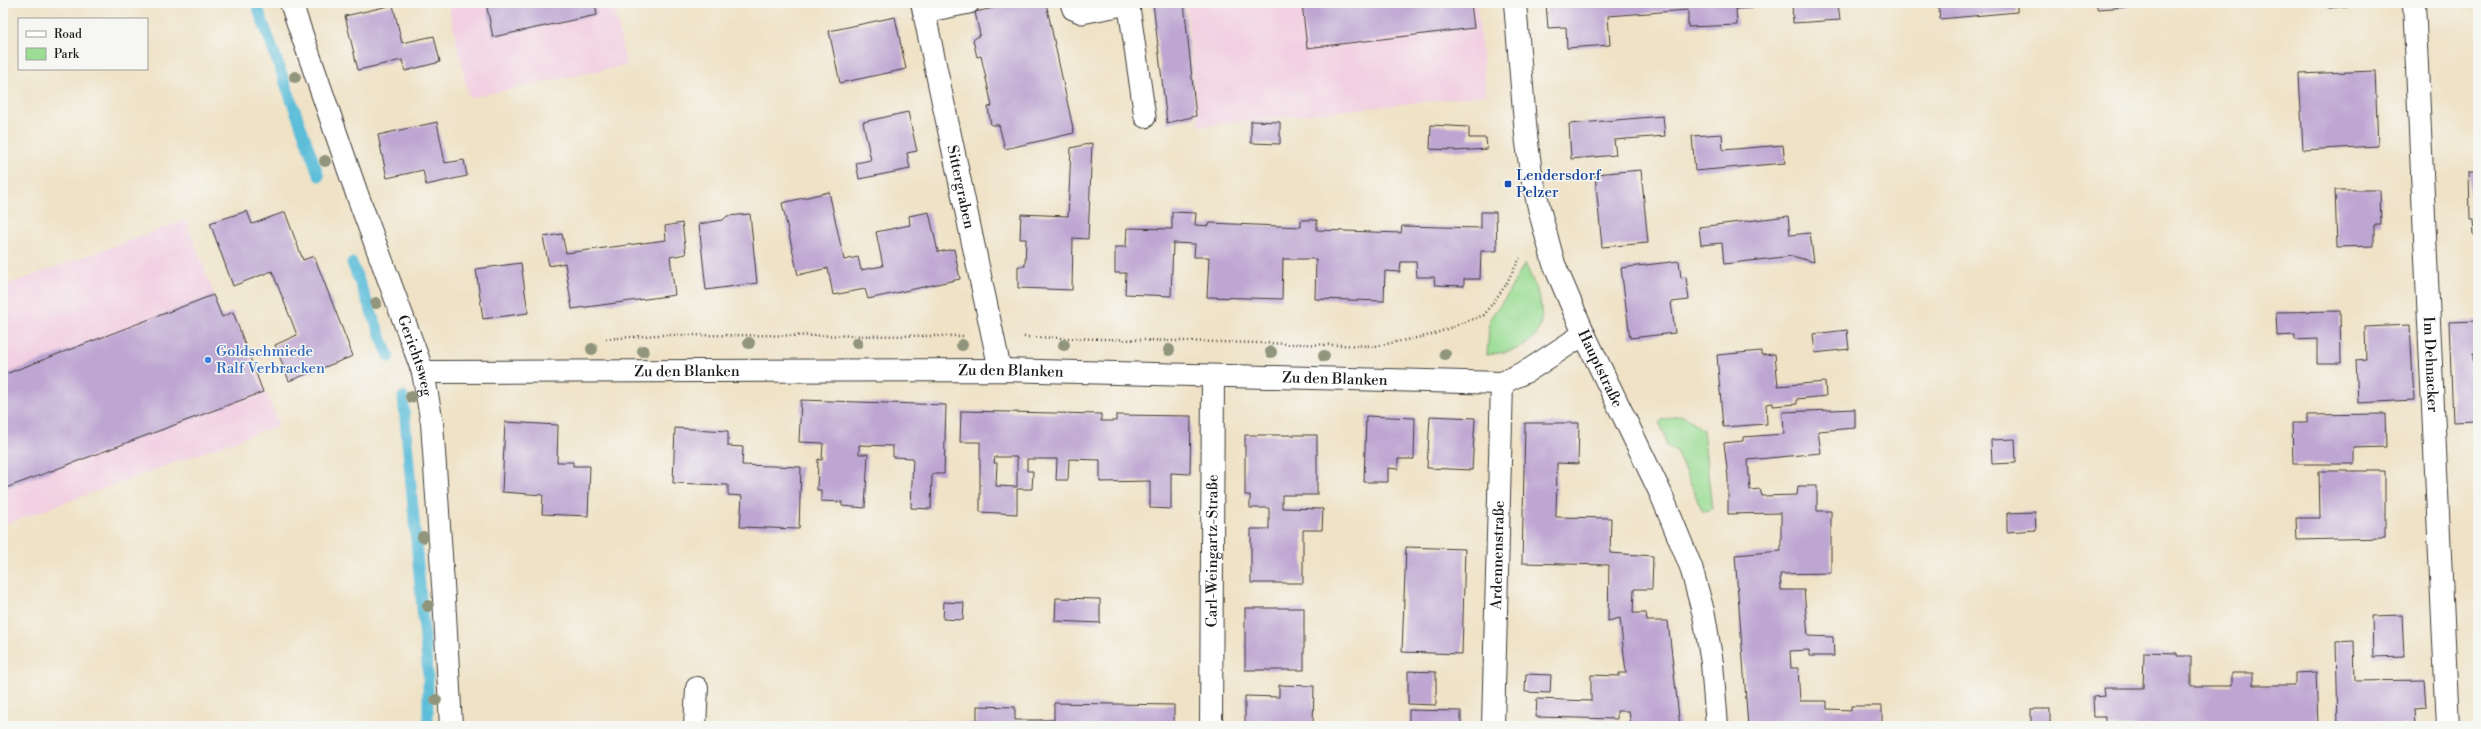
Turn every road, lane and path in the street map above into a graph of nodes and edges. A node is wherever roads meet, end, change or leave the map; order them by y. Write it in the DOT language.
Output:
graph roads {
  1 [pos="291,3"];
  2 [pos="969,3"];
  3 [pos="1071,3"];
  4 [pos="1515,3"];
  5 [pos="2414,3"];
  6 [pos="923,8"];
  7 [pos="1145,117"];
  8 [pos="1584,334"];
  9 [pos="1000,370"];
  10 [pos="423,372"];
  11 [pos="1213,376"];
  12 [pos="1502,383"];
  13 [pos="697,688"];
  14 [pos="451,726"];
  15 [pos="696,726"];
  16 [pos="1211,726"];
  17 [pos="1494,726"];
  18 [pos="1717,726"];
  19 [pos="2448,726"];
  1 -- 10 [label="street, Gerichtsweg"];
  2 -- 6 [label="lane"];
  3 -- 7 [label="lane"];
  4 -- 8 [label="street, Hauptstraße"];
  5 -- 19 [label="street, Im Dehnacker"];
  6 -- 9 [label="street, Sittergraben"];
  8 -- 12 [label="street"];
  8 -- 18 [label="street, Hauptstraße"];
  9 -- 10 [label="street, Zu den Blanken"];
  9 -- 11 [label="street, Zu den Blanken"];
  10 -- 14 [label="street, Gerichtsweg"];
  11 -- 12 [label="street, Zu den Blanken"];
  11 -- 16 [label="street, Carl-Weingartz-Straße"];
  12 -- 17 [label="street, Ardennenstraße"];
  13 -- 15 [label="street"];
}
